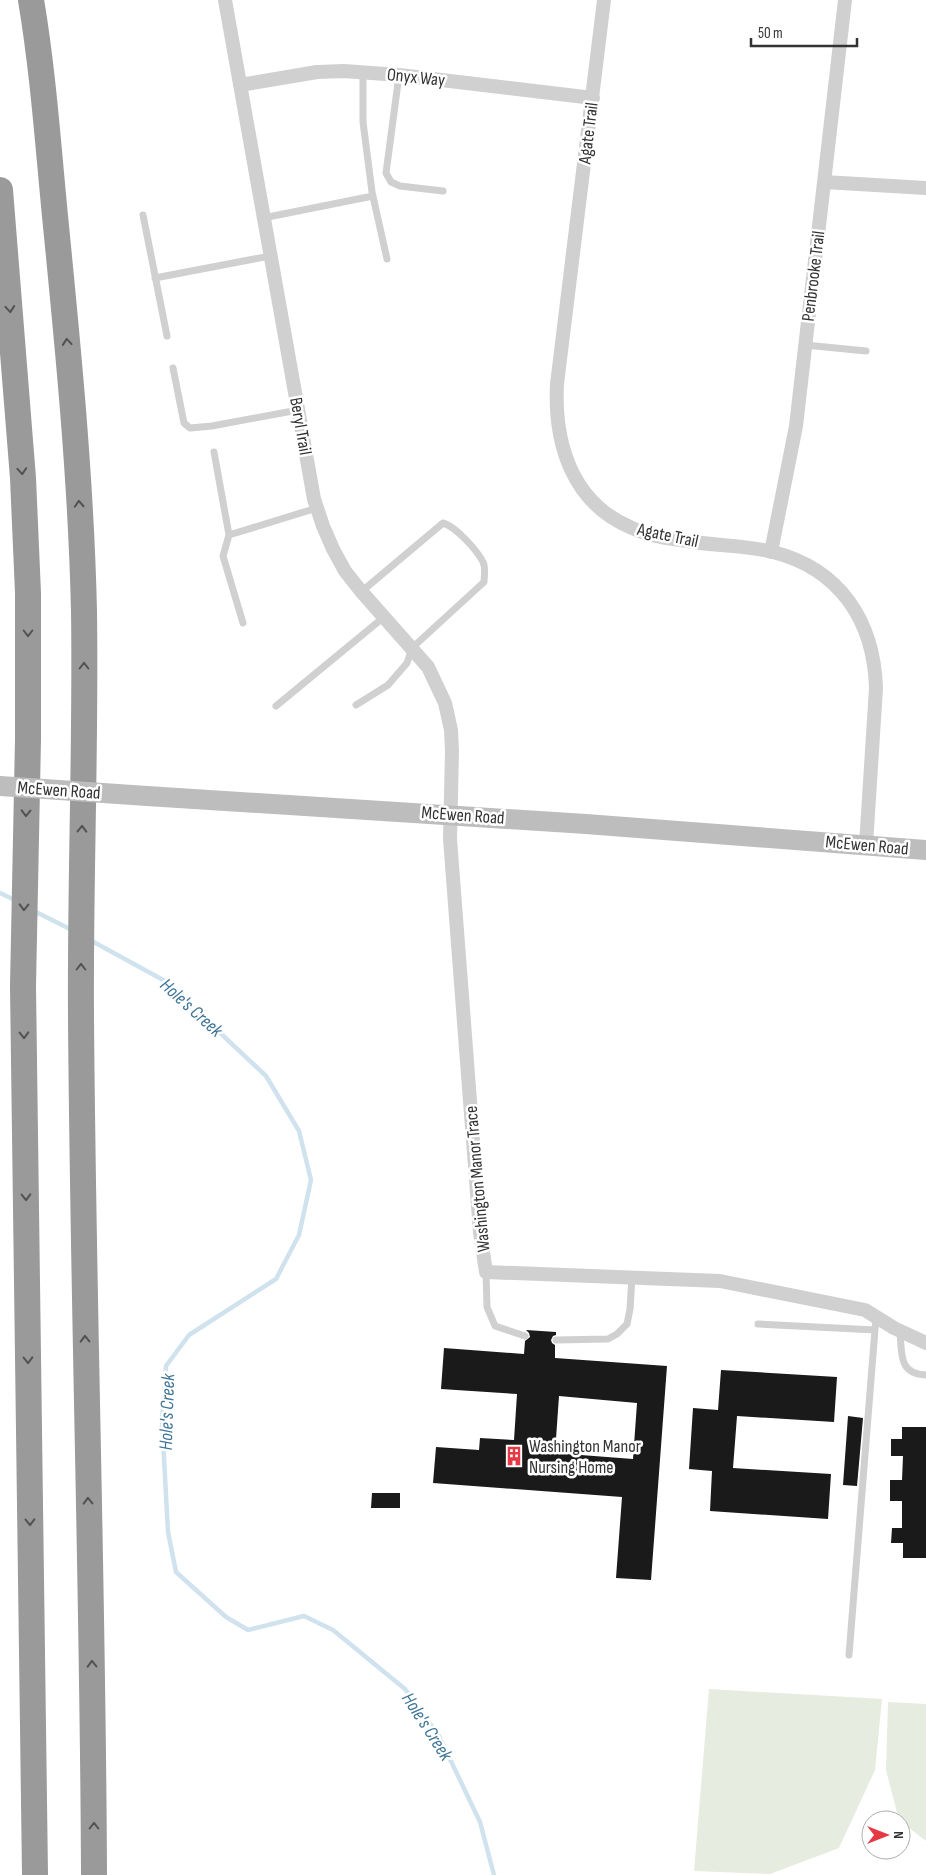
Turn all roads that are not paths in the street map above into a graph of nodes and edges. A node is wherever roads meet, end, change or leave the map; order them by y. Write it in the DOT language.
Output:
graph roads {
  1 [pos="31,0"];
  2 [pos="225,0"];
  3 [pos="604,0"];
  4 [pos="846,0"];
  5 [pos="363,72"];
  6 [pos="399,74"];
  7 [pos="240,85"];
  8 [pos="593,98"];
  9 [pos="824,182"];
  10 [pos="926,188"];
  11 [pos="0,190"];
  12 [pos="443,191"];
  13 [pos="373,196"];
  14 [pos="143,215"];
  15 [pos="263,218"];
  16 [pos="270,256"];
  17 [pos="387,259"];
  18 [pos="155,278"];
  19 [pos="167,336"];
  20 [pos="805,345"];
  21 [pos="866,352"];
  22 [pos="173,368"];
  23 [pos="298,410"];
  24 [pos="214,452"];
  25 [pos="317,508"];
  26 [pos="228,535"];
  27 [pos="771,552"];
  28 [pos="362,592"];
  29 [pos="384,617"];
  30 [pos="242,623"];
  31 [pos="412,648"];
  32 [pos="356,705"];
  33 [pos="276,706"];
  34 [pos="0,786"];
  35 [pos="450,815"];
  36 [pos="866,845"];
  37 [pos="926,850"];
  38 [pos="486,1272"];
  39 [pos="632,1278"];
  40 [pos="875,1323"];
  41 [pos="758,1324"];
  42 [pos="900,1331"];
  43 [pos="525,1336"];
  44 [pos="556,1340"];
  45 [pos="926,1343"];
  46 [pos="926,1375"];
  47 [pos="849,1655"];
  48 [pos="35,1875"];
  49 [pos="94,1875"];
  49 -- 1 [label="highway, one-way"];
  2 -- 7 [label="street, Beryl Trail"];
  3 -- 8 [label="street, Agate Trail"];
  4 -- 9 [label="street, Penbrooke Trail"];
  5 -- 6 [label="street, Onyx Way"];
  5 -- 7 [label="street, Onyx Way"];
  5 -- 13 [label="lane"];
  6 -- 8 [label="street, Onyx Way"];
  6 -- 12 [label="lane"];
  7 -- 15 [label="street, Beryl Trail"];
  8 -- 27 [label="street, Agate Trail"];
  9 -- 10 [label="street"];
  9 -- 20 [label="street, Penbrooke Trail"];
  11 -- 48 [label="highway, one-way"];
  13 -- 15 [label="lane"];
  13 -- 17 [label="lane"];
  14 -- 18 [label="lane"];
  15 -- 16 [label="street, Beryl Trail"];
  16 -- 18 [label="lane"];
  16 -- 23 [label="street, Beryl Trail"];
  18 -- 19 [label="lane"];
  20 -- 21 [label="lane"];
  20 -- 27 [label="street, Penbrooke Trail"];
  22 -- 23 [label="lane"];
  23 -- 25 [label="street, Beryl Trail"];
  24 -- 26 [label="lane"];
  25 -- 26 [label="lane"];
  25 -- 28 [label="street, Beryl Trail"];
  26 -- 30 [label="lane"];
  27 -- 36 [label="street, Agate Trail"];
  28 -- 29 [label="street, Beryl Trail"];
  28 -- 31 [label="lane"];
  29 -- 31 [label="street, Beryl Trail"];
  29 -- 33 [label="lane"];
  31 -- 32 [label="lane"];
  31 -- 35 [label="street, Beryl Trail"];
  34 -- 35 [label="street, McEwen Road, bridge"];
  35 -- 36 [label="street, McEwen Road"];
  35 -- 38 [label="street, Washington Manor Trace"];
  36 -- 37 [label="street, McEwen Road"];
  38 -- 39 [label="street, Washington Manor Trace"];
  38 -- 43 [label="lane"];
  39 -- 40 [label="street, Washington Manor Trace"];
  39 -- 44 [label="lane"];
  40 -- 41 [label="lane"];
  40 -- 42 [label="street, Washington Manor Trace"];
  40 -- 47 [label="lane"];
  42 -- 45 [label="street, Washington Manor Trace"];
  42 -- 46 [label="lane"];
}
